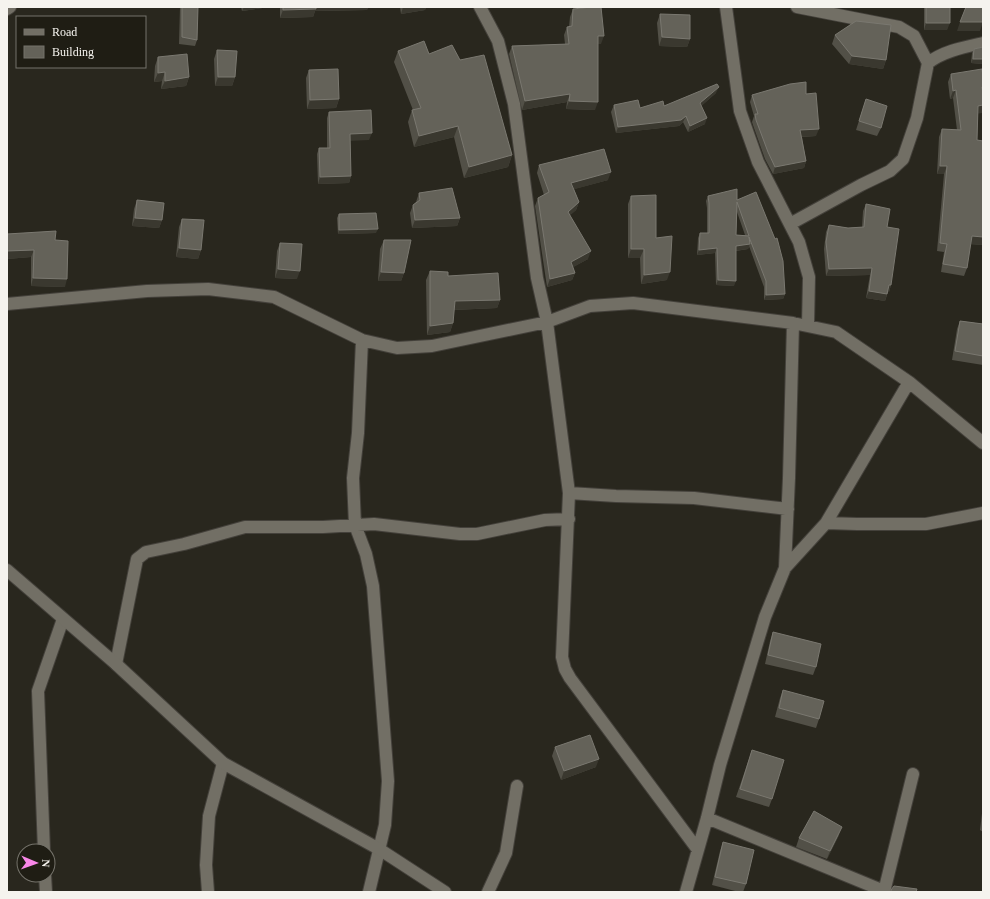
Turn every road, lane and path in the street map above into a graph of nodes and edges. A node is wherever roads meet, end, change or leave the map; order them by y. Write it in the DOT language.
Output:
graph roads {
  1 [pos="10,7"];
  2 [pos="480,7"];
  3 [pos="726,7"];
  4 [pos="797,7"];
  5 [pos="7,10"];
  6 [pos="983,42"];
  7 [pos="928,63"];
  8 [pos="790,224"];
  9 [pos="7,304"];
  10 [pos="547,322"];
  11 [pos="792,323"];
  12 [pos="808,325"];
  13 [pos="362,340"];
  14 [pos="909,382"];
  15 [pos="983,443"];
  16 [pos="569,493"];
  17 [pos="788,509"];
  18 [pos="983,513"];
  19 [pos="568,519"];
  20 [pos="826,523"];
  21 [pos="355,525"];
  22 [pos="785,568"];
  23 [pos="7,570"];
  24 [pos="64,619"];
  25 [pos="116,664"];
  26 [pos="223,763"];
  27 [pos="912,774"];
  28 [pos="517,786"];
  29 [pos="707,818"];
  30 [pos="44,843"];
  31 [pos="379,849"];
  32 [pos="698,850"];
  33 [pos="884,891"];
  34 [pos="208,892"];
  35 [pos="369,892"];
  36 [pos="445,892"];
  37 [pos="488,892"];
  38 [pos="686,892"];
  1 -- 5 [label="street"];
  2 -- 10 [label="street"];
  3 -- 8 [label="street"];
  4 -- 7 [label="street"];
  6 -- 7 [label="street"];
  7 -- 8 [label="street"];
  8 -- 12 [label="street"];
  9 -- 13 [label="street"];
  10 -- 11 [label="street"];
  10 -- 13 [label="street"];
  10 -- 16 [label="street"];
  11 -- 12 [label="street"];
  11 -- 17 [label="street"];
  12 -- 14 [label="street"];
  13 -- 21 [label="street"];
  14 -- 15 [label="street"];
  14 -- 20 [label="street"];
  16 -- 17 [label="street"];
  16 -- 19 [label="street"];
  17 -- 22 [label="street"];
  18 -- 20 [label="street"];
  19 -- 21 [label="street"];
  19 -- 32 [label="street"];
  20 -- 22 [label="street"];
  21 -- 25 [label="street"];
  21 -- 31 [label="street"];
  22 -- 29 [label="street"];
  23 -- 24 [label="street"];
  24 -- 25 [label="street"];
  24 -- 30 [label="street"];
  25 -- 26 [label="street"];
  26 -- 31 [label="street"];
  26 -- 34 [label="street"];
  27 -- 33 [label="street"];
  28 -- 37 [label="street"];
  29 -- 32 [label="street"];
  29 -- 33 [label="street"];
  31 -- 35 [label="street"];
  31 -- 36 [label="street"];
  32 -- 38 [label="street"];
}
